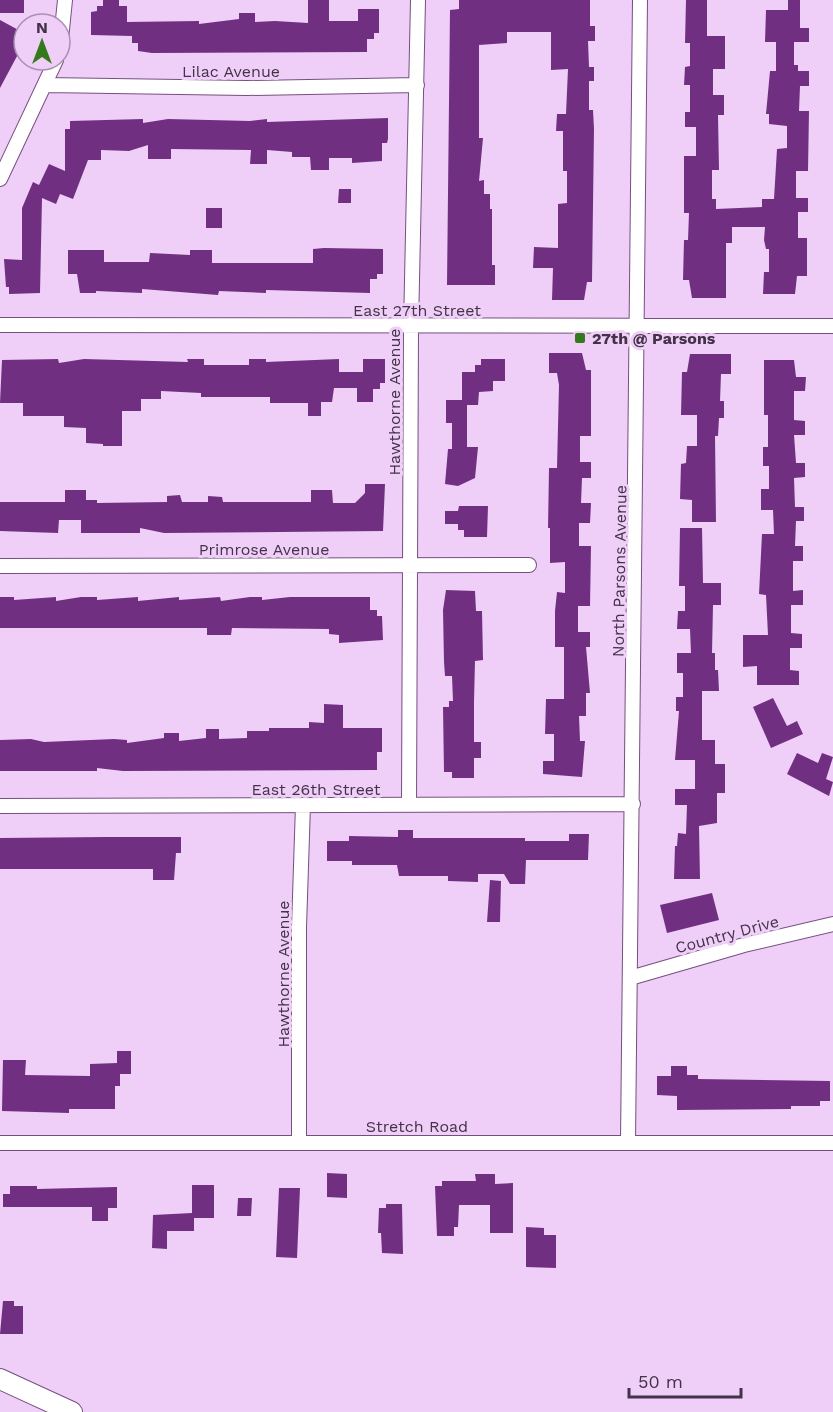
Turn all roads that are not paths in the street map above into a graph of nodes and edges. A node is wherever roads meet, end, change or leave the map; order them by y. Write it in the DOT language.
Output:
graph roads {
  1 [pos="418,0"];
  2 [pos="640,0"];
  3 [pos="51,72"];
  4 [pos="46,85"];
  5 [pos="417,85"];
  6 [pos="0,179"];
  7 [pos="0,325"];
  8 [pos="833,326"];
  9 [pos="411,327"];
  10 [pos="638,327"];
  11 [pos="411,565"];
  12 [pos="529,565"];
  13 [pos="0,566"];
  14 [pos="633,804"];
  15 [pos="303,805"];
  16 [pos="409,805"];
  17 [pos="0,806"];
  18 [pos="833,924"];
  19 [pos="630,978"];
  20 [pos="299,1142"];
  21 [pos="0,1143"];
  22 [pos="628,1143"];
  23 [pos="833,1143"];
  24 [pos="0,1379"];
  25 [pos="72,1412"];
  1 -- 5 [label="street, Hawthorne Avenue"];
  2 -- 10 [label="street, North Parsons Avenue"];
  3 -- 4 [label="street"];
  4 -- 5 [label="street, Lilac Avenue"];
  4 -- 6 [label="street"];
  5 -- 9 [label="street, Hawthorne Avenue"];
  7 -- 9 [label="street, East 27th Street"];
  8 -- 10 [label="street, East 27th Street"];
  9 -- 10 [label="street, East 27th Street"];
  9 -- 11 [label="street, Hawthorne Avenue"];
  10 -- 14 [label="street, North Parsons Avenue"];
  11 -- 12 [label="street, Primrose Avenue"];
  11 -- 13 [label="street, Primrose Avenue"];
  11 -- 16 [label="street, Hawthorne Avenue"];
  14 -- 16 [label="street, East 26th Street"];
  14 -- 19 [label="street, North Parsons Avenue"];
  15 -- 16 [label="street, East 26th Street"];
  15 -- 17 [label="street, East 26th Street"];
  15 -- 20 [label="street, Hawthorne Avenue"];
  18 -- 19 [label="street, Country Drive"];
  19 -- 22 [label="street, North Parsons Avenue"];
  20 -- 21 [label="street, Stretch Road"];
  20 -- 22 [label="street, Stretch Road"];
  22 -- 23 [label="street, Stretch Road"];
  24 -- 25 [label="street"];
}
